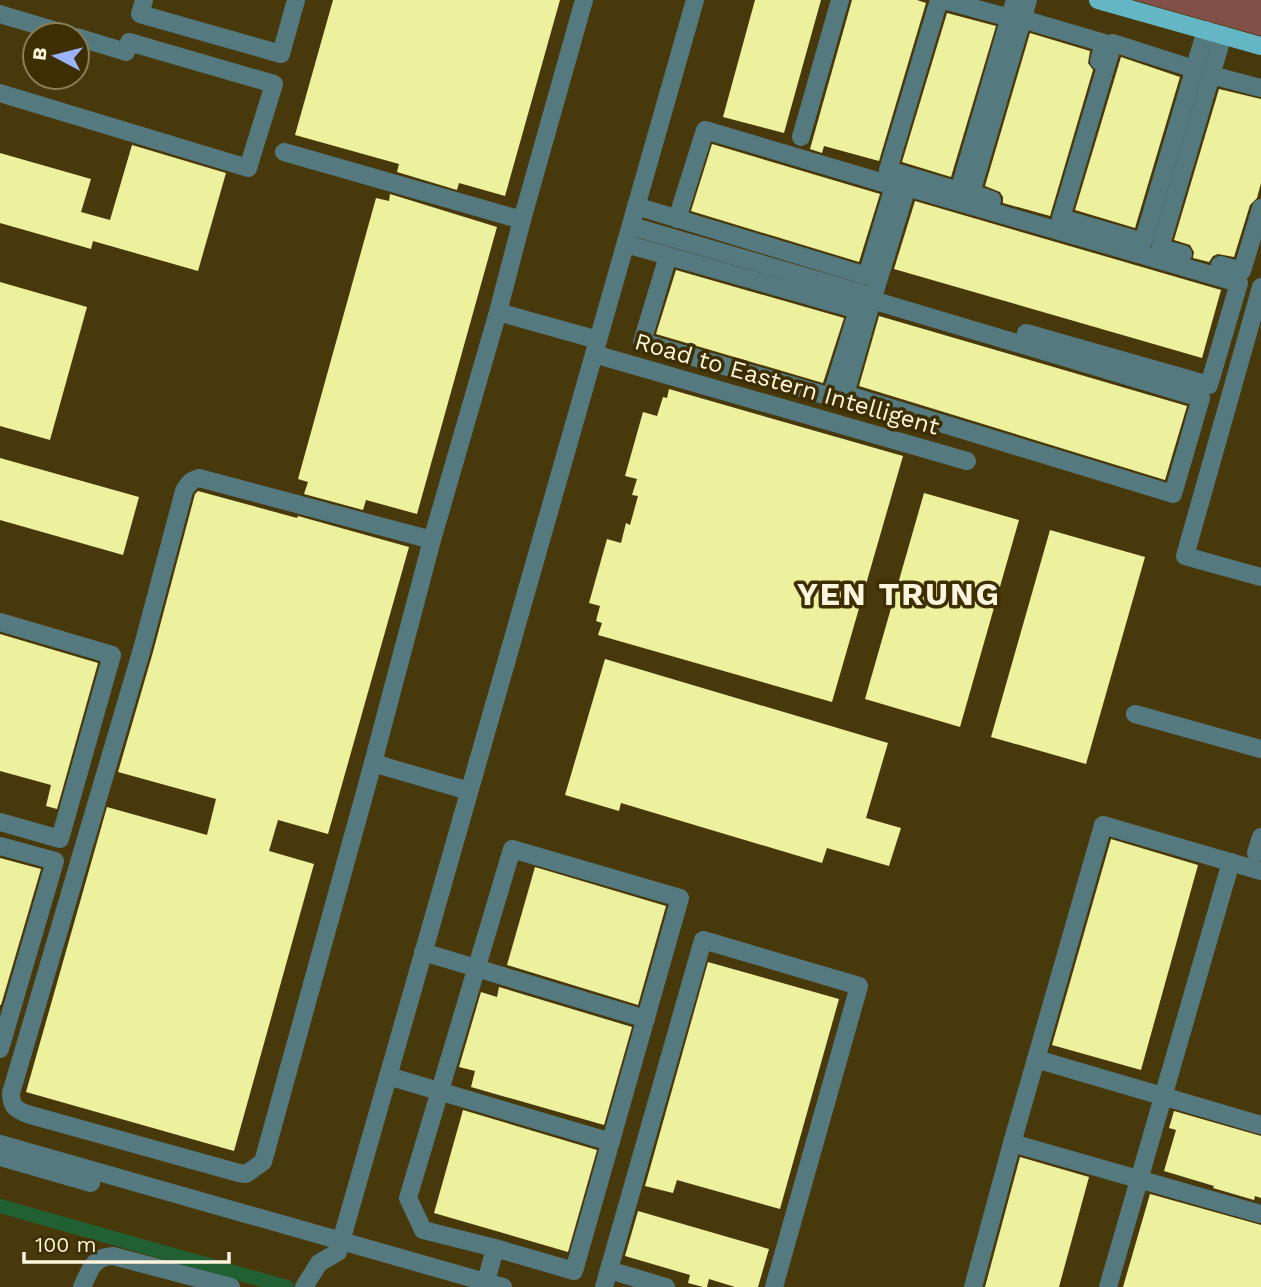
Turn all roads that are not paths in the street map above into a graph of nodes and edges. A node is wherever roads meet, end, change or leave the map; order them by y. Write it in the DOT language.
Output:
graph roads {
  1 [pos="144,0"];
  2 [pos="296,0"];
  3 [pos="584,0"];
  4 [pos="695,0"];
  5 [pos="840,0"];
  6 [pos="939,0"];
  7 [pos="944,0"];
  8 [pos="1015,0"];
  9 [pos="1028,0"];
  10 [pos="1098,0"];
  11 [pos="1,19"];
  12 [pos="1016,19"];
  13 [pos="21,24"];
  14 [pos="1214,33"];
  15 [pos="91,41"];
  16 [pos="1261,46"];
  17 [pos="1203,72"];
  18 [pos="1261,88"];
  19 [pos="0,93"];
  20 [pos="801,137"];
  21 [pos="284,152"];
  22 [pos="636,206"];
  23 [pos="1261,208"];
  24 [pos="677,219"];
  25 [pos="522,220"];
  26 [pos="631,226"];
  27 [pos="626,244"];
  28 [pos="668,256"];
  29 [pos="1261,287"];
  30 [pos="870,295"];
  31 [pos="498,312"];
  32 [pos="596,347"];
  33 [pos="967,461"];
  34 [pos="432,540"];
  35 [pos="1261,577"];
  36 [pos="0,622"];
  37 [pos="1135,714"];
  38 [pos="1261,749"];
  39 [pos="373,763"];
  40 [pos="469,791"];
  41 [pos="0,822"];
  42 [pos="0,846"];
  43 [pos="1231,862"];
  44 [pos="1261,871"];
  45 [pos="423,952"];
  46 [pos="477,968"];
  47 [pos="646,1019"];
  48 [pos="0,1049"];
  49 [pos="1036,1059"];
  50 [pos="388,1076"];
  51 [pos="440,1091"];
  52 [pos="1163,1096"];
  53 [pos="1261,1125"];
  54 [pos="611,1142"];
  55 [pos="1012,1143"];
  56 [pos="0,1144"];
  57 [pos="0,1157"];
  58 [pos="1139,1179"];
  59 [pos="1261,1214"];
  60 [pos="340,1246"];
  61 [pos="495,1248"];
  62 [pos="606,1279"];
  63 [pos="495,1285"];
  64 [pos="82,1287"];
  65 [pos="231,1287"];
  66 [pos="304,1287"];
  67 [pos="462,1287"];
  68 [pos="666,1287"];
  69 [pos="774,1287"];
  70 [pos="973,1287"];
  71 [pos="1108,1287"];
  1 -- 2 [label="street"];
  3 -- 25 [label="street"];
  4 -- 22 [label="street"];
  5 -- 20 [label="street"];
  6 -- 12 [label="street"];
  7 -- 12 [label="street"];
  8 -- 12 [label="street"];
  9 -- 12 [label="street"];
  10 -- 14 [label="main road"];
  11 -- 13 [label="street"];
  12 -- 12 [label="street"];
  14 -- 16 [label="main road"];
  14 -- 17 [label="street"];
  15 -- 19 [label="street"];
  17 -- 17 [label="street"];
  17 -- 18 [label="street"];
  17 -- 23 [label="street"];
  21 -- 25 [label="street"];
  22 -- 24 [label="street"];
  22 -- 26 [label="street"];
  24 -- 24 [label="street"];
  25 -- 31 [label="street"];
  26 -- 27 [label="street"];
  26 -- 30 [label="street"];
  27 -- 28 [label="street"];
  27 -- 32 [label="street"];
  28 -- 28 [label="street"];
  29 -- 35 [label="street"];
  30 -- 30 [label="street"];
  30 -- 30 [label="street"];
  31 -- 32 [label="street, Road to Eastern Intelligent"];
  31 -- 34 [label="street"];
  32 -- 33 [label="street, Road to Eastern Intelligent"];
  32 -- 40 [label="street"];
  34 -- 39 [label="street"];
  34 -- 39 [label="street"];
  36 -- 41 [label="street"];
  37 -- 38 [label="street"];
  39 -- 40 [label="street"];
  40 -- 45 [label="street"];
  42 -- 48 [label="street"];
  43 -- 44 [label="street"];
  43 -- 49 [label="street"];
  43 -- 52 [label="street"];
  45 -- 46 [label="street"];
  45 -- 50 [label="street"];
  46 -- 47 [label="street"];
  46 -- 47 [label="street"];
  46 -- 51 [label="street"];
  47 -- 54 [label="street"];
  49 -- 52 [label="street"];
  49 -- 55 [label="street"];
  50 -- 51 [label="street"];
  50 -- 60 [label="street"];
  51 -- 54 [label="street"];
  51 -- 61 [label="street"];
  52 -- 53 [label="street"];
  52 -- 58 [label="street"];
  54 -- 61 [label="street"];
  55 -- 58 [label="street"];
  55 -- 70 [label="street"];
  56 -- 60 [label="street"];
  57 -- 60 [label="street"];
  58 -- 59 [label="street"];
  58 -- 71 [label="street"];
  60 -- 63 [label="street"];
  60 -- 66 [label="street"];
  60 -- 67 [label="street"];
  61 -- 63 [label="street"];
  62 -- 68 [label="street"];
  62 -- 69 [label="street"];
  64 -- 65 [label="street"];
}
